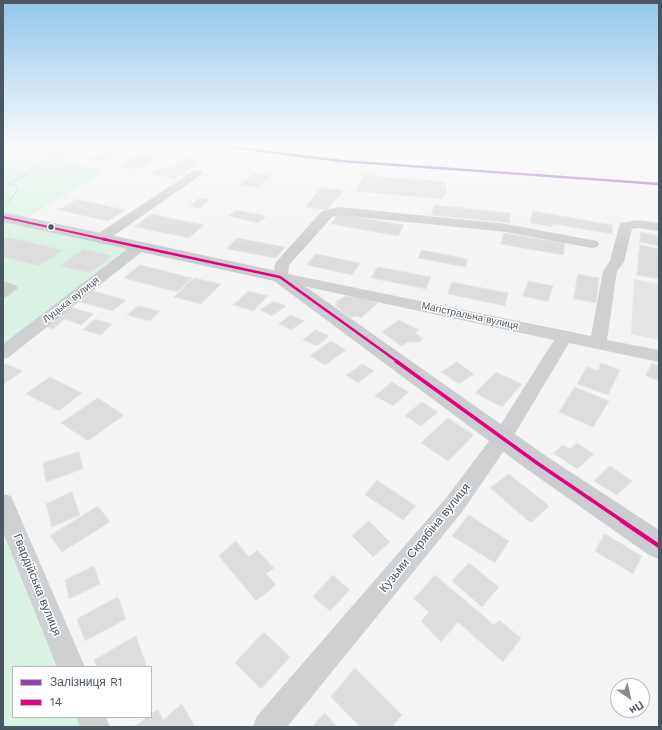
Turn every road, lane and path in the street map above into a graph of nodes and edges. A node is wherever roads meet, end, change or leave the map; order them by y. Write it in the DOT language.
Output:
graph roads {
  1 [pos="17,179"];
  2 [pos="188,179"];
  3 [pos="3,205"];
  4 [pos="3,217"];
  5 [pos="659,227"];
  6 [pos="102,238"];
  7 [pos="592,244"];
  8 [pos="139,247"];
  9 [pos="280,277"];
  10 [pos="3,286"];
  11 [pos="3,293"];
  12 [pos="564,336"];
  13 [pos="598,343"];
  14 [pos="3,353"];
  15 [pos="659,356"];
  16 [pos="503,438"];
  17 [pos="3,503"];
  18 [pos="659,546"];
  19 [pos="71,666"];
  20 [pos="268,727"];
  1 -- 3 [label="path"];
  2 -- 6 [label="street"];
  4 -- 6 [label="main road"];
  5 -- 13 [label="street"];
  6 -- 8 [label="main road"];
  7 -- 9 [label="street"];
  8 -- 9 [label="main road"];
  8 -- 14 [label="street, Луцька вулиця"];
  9 -- 12 [label="street, Магістральна вулиця"];
  9 -- 16 [label="main road"];
  10 -- 11 [label="street"];
  12 -- 13 [label="street, Магістральна вулиця"];
  12 -- 16 [label="street, Кузьми Скрябіна вулиця"];
  13 -- 15 [label="street, Магістральна вулиця"];
  16 -- 18 [label="main road"];
  16 -- 20 [label="street, Кузьми Скрябіна вулиця"];
  17 -- 19 [label="street, Гвардійська вулиця"];
}
